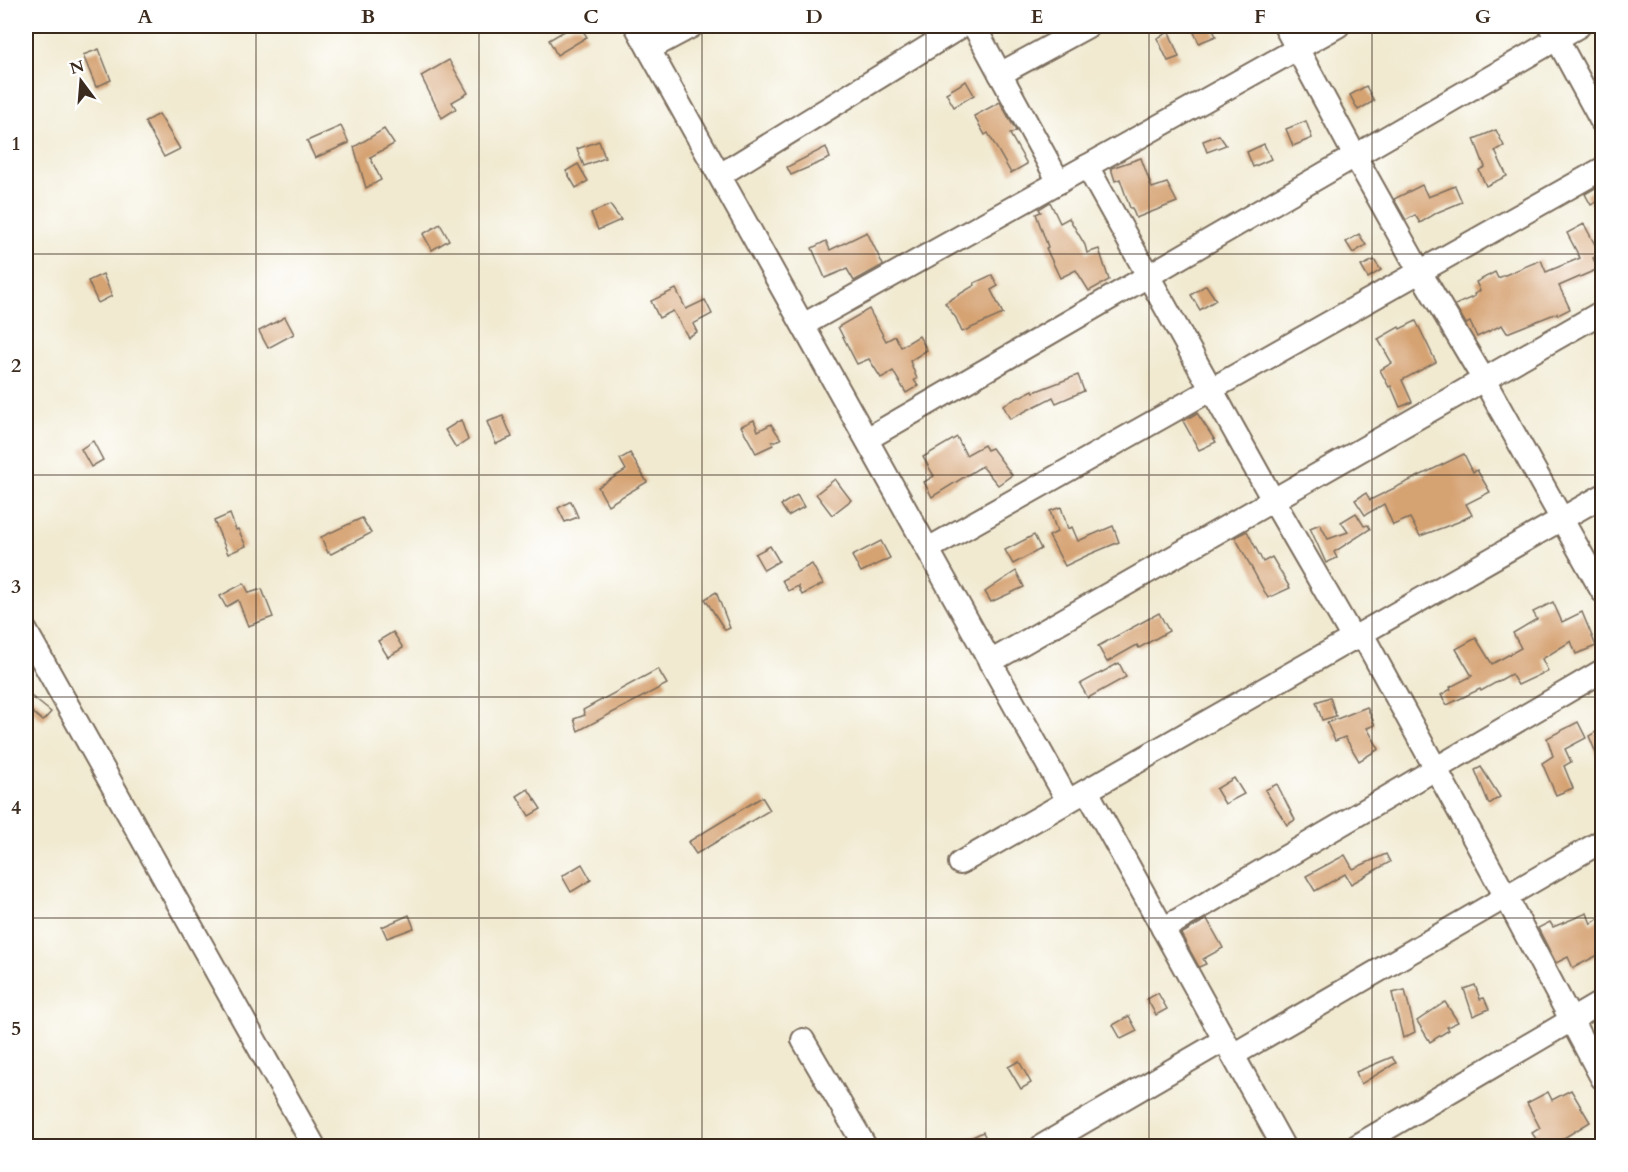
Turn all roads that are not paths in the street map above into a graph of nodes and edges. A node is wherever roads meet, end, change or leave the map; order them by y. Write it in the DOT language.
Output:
graph roads {
  1 [pos="636,26"];
  2 [pos="692,26"];
  3 [pos="963,26"];
  4 [pos="974,26"];
  5 [pos="1088,26"];
  6 [pos="1285,26"];
  7 [pos="1338,26"];
  8 [pos="1579,26"];
  9 [pos="1553,32"];
  10 [pos="649,49"];
  11 [pos="1296,49"];
  12 [pos="1000,74"];
  13 [pos="1602,122"];
  14 [pos="1355,156"];
  15 [pos="1087,166"];
  16 [pos="1602,169"];
  17 [pos="720,175"];
  18 [pos="1059,182"];
  19 [pos="1420,272"];
  20 [pos="1148,276"];
  21 [pos="1602,312"];
  22 [pos="803,325"];
  23 [pos="1484,380"];
  24 [pos="1211,389"];
  25 [pos="867,439"];
  26 [pos="1602,496"];
  27 [pos="1273,500"];
  28 [pos="1562,519"];
  29 [pos="928,549"];
  30 [pos="1602,591"];
  31 [pos="26,631"];
  32 [pos="1358,637"];
  33 [pos="990,662"];
  34 [pos="1602,671"];
  35 [pos="1436,769"];
  36 [pos="1077,796"];
  37 [pos="1602,841"];
  38 [pos="960,863"];
  39 [pos="1506,897"];
  40 [pos="1163,930"];
  41 [pos="1602,1002"];
  42 [pos="1571,1020"];
  43 [pos="802,1040"];
  44 [pos="1229,1048"];
  45 [pos="1602,1078"];
  46 [pos="314,1146"];
  47 [pos="865,1146"];
  48 [pos="1042,1146"];
  49 [pos="1283,1146"];
  50 [pos="1357,1146"];
  1 -- 10 [label="street"];
  2 -- 10 [label="street"];
  3 -- 17 [label="street"];
  4 -- 12 [label="street"];
  5 -- 12 [label="street"];
  6 -- 11 [label="street"];
  7 -- 11 [label="street"];
  8 -- 9 [label="street"];
  9 -- 13 [label="street"];
  9 -- 14 [label="street"];
  10 -- 17 [label="street"];
  11 -- 14 [label="street"];
  11 -- 15 [label="street"];
  12 -- 18 [label="street"];
  14 -- 19 [label="street"];
  14 -- 20 [label="street"];
  15 -- 18 [label="street"];
  15 -- 20 [label="street"];
  16 -- 19 [label="street"];
  17 -- 22 [label="street"];
  18 -- 22 [label="street"];
  19 -- 23 [label="street"];
  19 -- 24 [label="street"];
  20 -- 24 [label="street"];
  20 -- 25 [label="street"];
  21 -- 23 [label="street"];
  22 -- 25 [label="street"];
  23 -- 27 [label="street"];
  23 -- 28 [label="street"];
  24 -- 27 [label="street"];
  24 -- 29 [label="street"];
  25 -- 29 [label="street"];
  26 -- 28 [label="street"];
  27 -- 32 [label="street"];
  27 -- 33 [label="street"];
  28 -- 30 [label="street"];
  28 -- 32 [label="street"];
  29 -- 33 [label="street"];
  31 -- 46 [label="street"];
  32 -- 35 [label="street"];
  32 -- 36 [label="street"];
  33 -- 36 [label="street"];
  34 -- 35 [label="street"];
  35 -- 39 [label="street"];
  35 -- 40 [label="street"];
  36 -- 38 [label="street"];
  36 -- 40 [label="street"];
  37 -- 39 [label="street"];
  39 -- 42 [label="street"];
  39 -- 44 [label="street"];
  40 -- 44 [label="street"];
  41 -- 42 [label="street"];
  42 -- 45 [label="street"];
  42 -- 50 [label="street"];
  43 -- 47 [label="street"];
  44 -- 48 [label="street"];
  44 -- 49 [label="street"];
}
